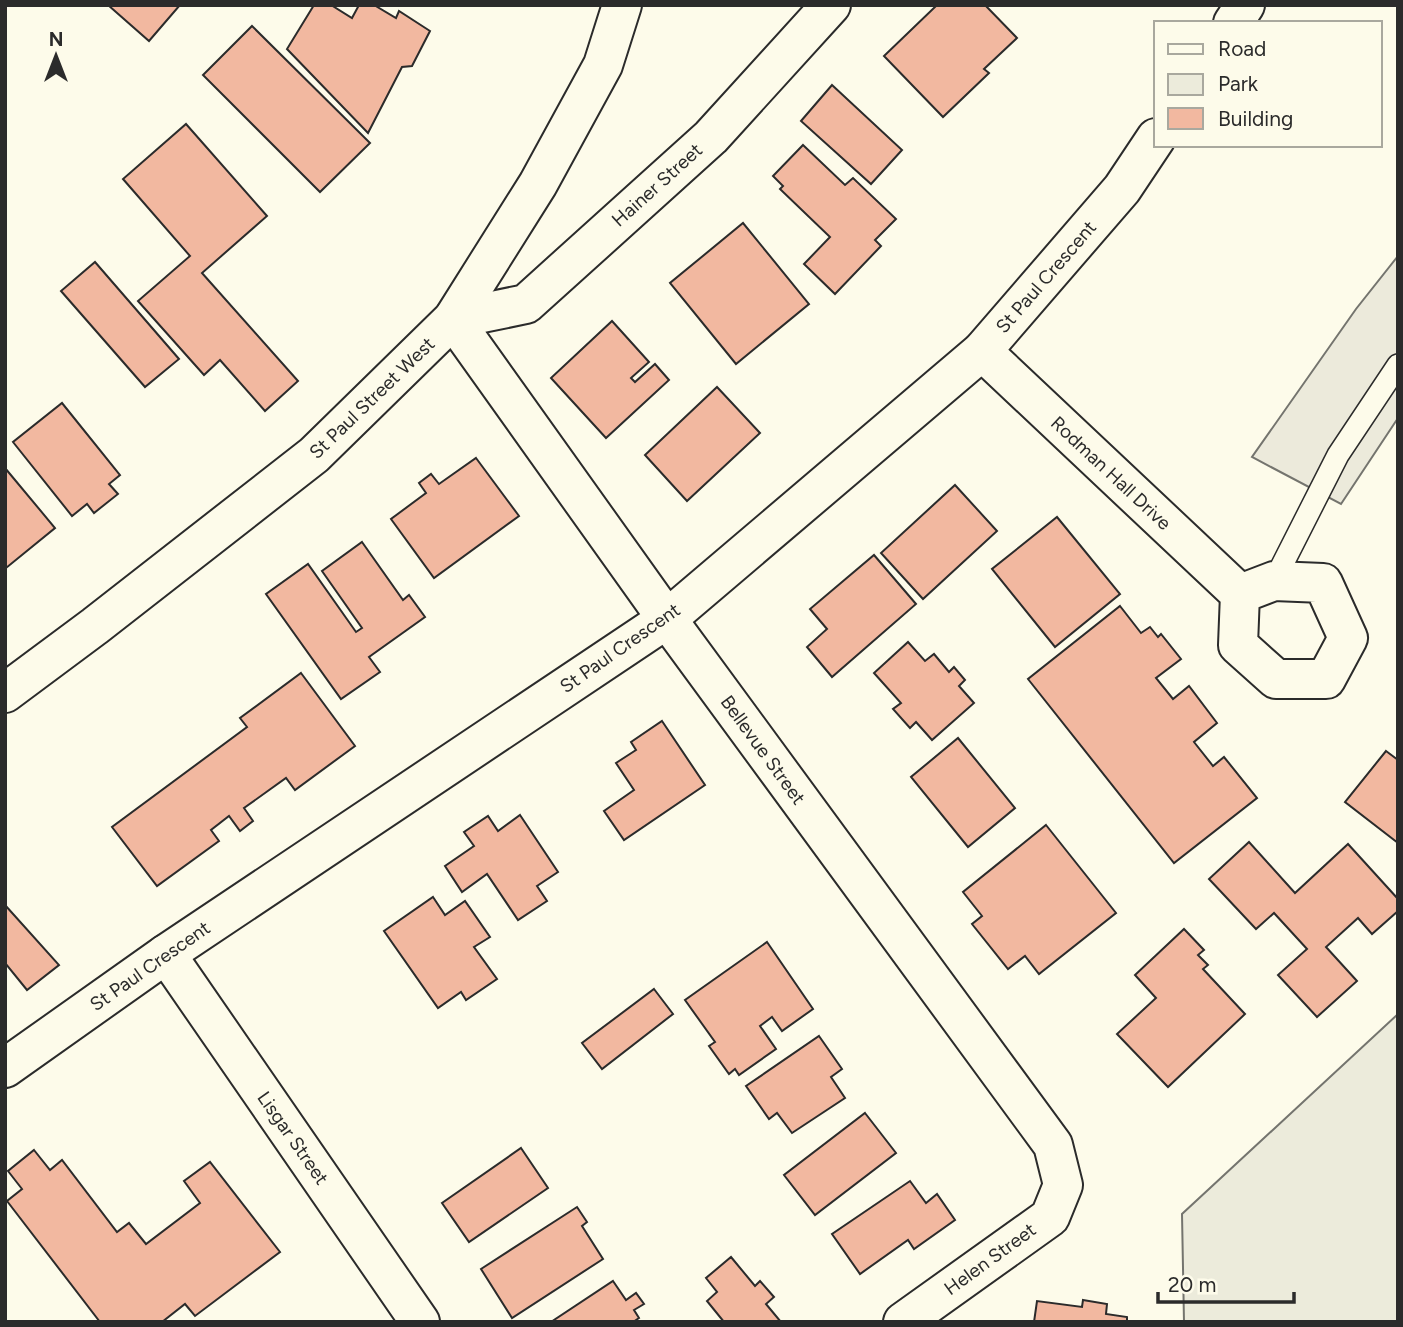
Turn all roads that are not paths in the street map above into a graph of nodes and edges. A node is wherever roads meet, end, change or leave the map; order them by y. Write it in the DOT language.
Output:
graph roads {
  1 [pos="622,5"];
  2 [pos="831,5"];
  3 [pos="1245,5"];
  4 [pos="1235,21"];
  5 [pos="1154,141"];
  6 [pos="453,319"];
  7 [pos="982,351"];
  8 [pos="1398,365"];
  9 [pos="1257,588"];
  10 [pos="667,619"];
  11 [pos="5,693"];
  12 [pos="166,954"];
  13 [pos="5,1068"];
  14 [pos="1063,1185"];
  15 [pos="420,1322"];
  16 [pos="903,1322"];
  1 -- 6 [label="street, St Paul Street West"];
  2 -- 6 [label="street, Hainer Street"];
  3 -- 4 [label="street"];
  5 -- 7 [label="street, St Paul Crescent"];
  6 -- 10 [label="street, Bellevue Street"];
  6 -- 11 [label="street, St Paul Street West"];
  7 -- 9 [label="street, Rodman Hall Drive"];
  7 -- 10 [label="street, St Paul Crescent"];
  8 -- 9 [label="lane"];
  10 -- 12 [label="street, St Paul Crescent"];
  10 -- 14 [label="street, Bellevue Street"];
  12 -- 13 [label="street, St Paul Crescent"];
  12 -- 15 [label="street, Lisgar Street"];
  14 -- 16 [label="street, Helen Street"];
}
